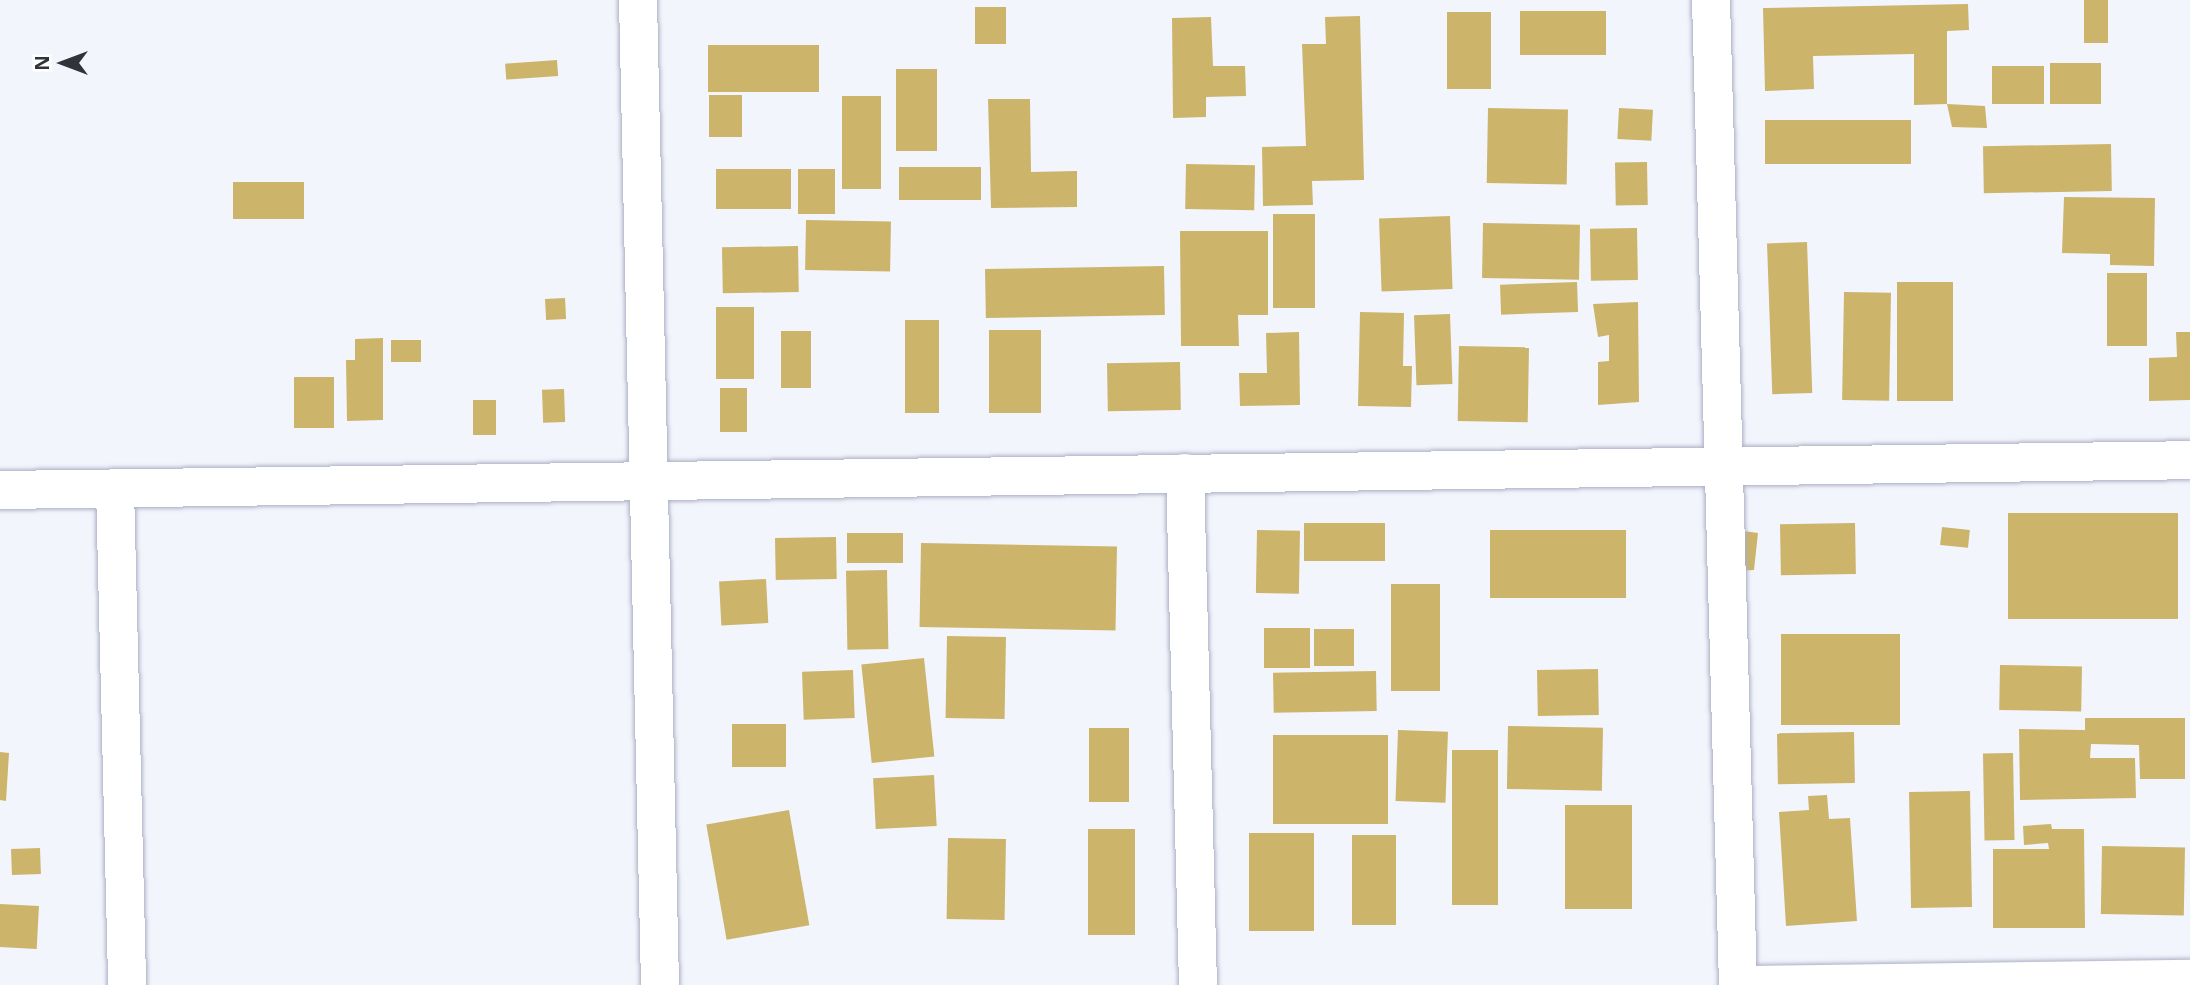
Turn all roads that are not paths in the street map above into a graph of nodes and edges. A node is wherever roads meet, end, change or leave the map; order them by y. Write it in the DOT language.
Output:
graph roads {
  1 [pos="638,0"];
  2 [pos="1711,0"];
  3 [pos="2190,460"];
  4 [pos="1724,464"];
  5 [pos="1185,473"];
  6 [pos="648,480"];
  7 [pos="115,488"];
  8 [pos="0,490"];
  9 [pos="2190,979"];
  10 [pos="127,985"];
  11 [pos="660,985"];
  12 [pos="1198,985"];
  13 [pos="1738,985"];
  14 [pos="1749,985"];
  1 -- 6 [label="street"];
  2 -- 4 [label="street"];
  3 -- 4 [label="street"];
  4 -- 5 [label="street"];
  4 -- 13 [label="street"];
  5 -- 6 [label="street"];
  5 -- 12 [label="street"];
  6 -- 7 [label="street"];
  6 -- 11 [label="street"];
  7 -- 8 [label="street"];
  7 -- 10 [label="street"];
  9 -- 14 [label="street"];
}
